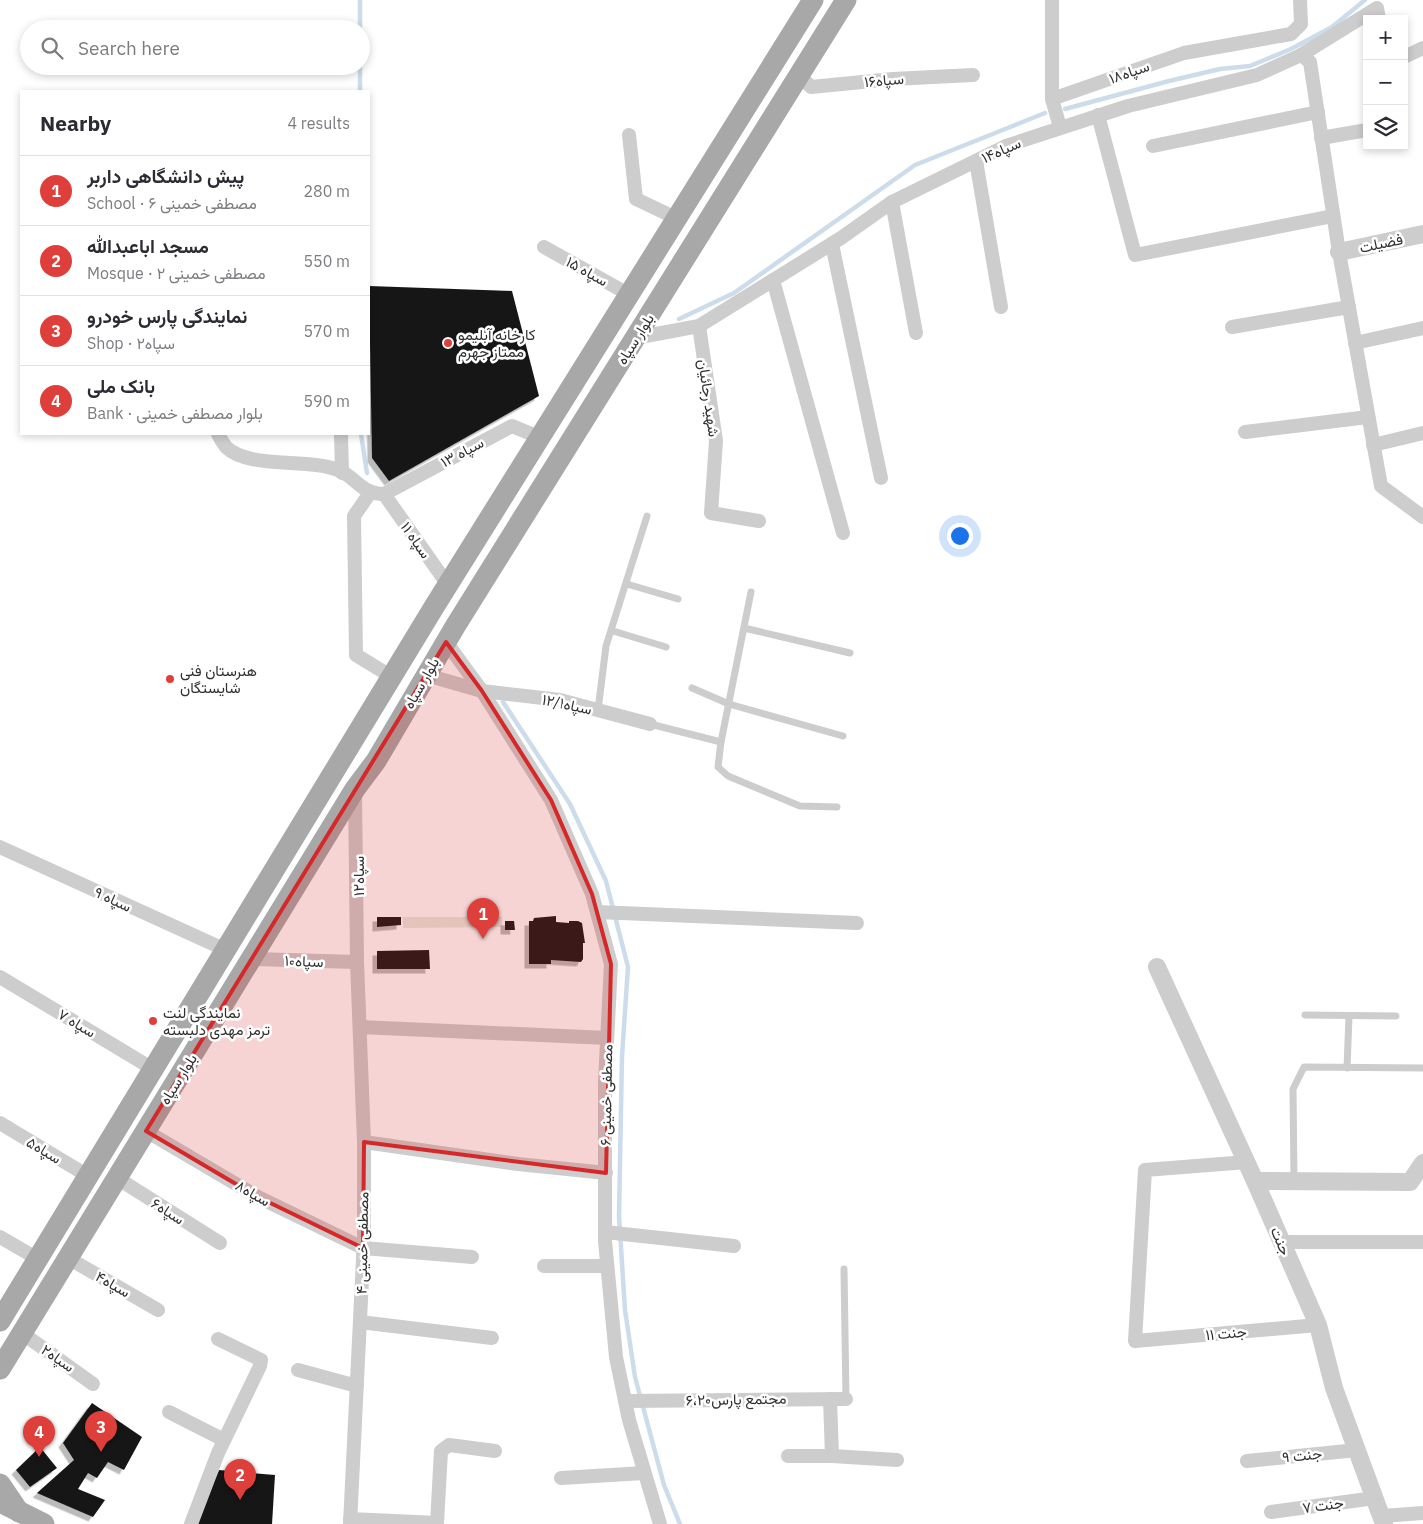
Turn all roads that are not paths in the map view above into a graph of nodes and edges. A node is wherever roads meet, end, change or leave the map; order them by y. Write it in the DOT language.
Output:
graph roads {
  1 [pos="813,0"];
  2 [pos="846,0"];
  3 [pos="1052,0"];
  4 [pos="1300,0"];
  5 [pos="1366,15"];
  6 [pos="1378,15"];
  7 [pos="1363,17"];
  8 [pos="1423,48"];
  9 [pos="1301,55"];
  10 [pos="1408,56"];
  11 [pos="799,75"];
  12 [pos="973,75"];
  13 [pos="1052,99"];
  14 [pos="1318,112"];
  15 [pos="1098,115"];
  16 [pos="1060,127"];
  17 [pos="1363,131"];
  18 [pos="629,135"];
  19 [pos="1321,138"];
  20 [pos="1153,146"];
  21 [pos="976,162"];
  22 [pos="892,202"];
  23 [pos="1333,216"];
  24 [pos="678,219"];
  25 [pos="1423,234"];
  26 [pos="832,244"];
  27 [pos="544,247"];
  28 [pos="1339,252"];
  29 [pos="773,280"];
  30 [pos="630,294"];
  31 [pos="1001,307"];
  32 [pos="1349,307"];
  33 [pos="699,326"];
  34 [pos="1232,327"];
  35 [pos="1423,328"];
  36 [pos="916,333"];
  37 [pos="635,338"];
  38 [pos="1355,343"];
  39 [pos="1368,417"];
  40 [pos="1245,432"];
  41 [pos="1423,433"];
  42 [pos="219,435"];
  43 [pos="341,435"];
  44 [pos="541,438"];
  45 [pos="1373,445"];
  46 [pos="342,473"];
  47 [pos="881,478"];
  48 [pos="370,493"];
  49 [pos="384,494"];
  50 [pos="647,516"];
  51 [pos="1423,517"];
  52 [pos="759,521"];
  53 [pos="843,533"];
  54 [pos="627,584"];
  55 [pos="448,585"];
  56 [pos="751,592"];
  57 [pos="678,599"];
  58 [pos="744,628"];
  59 [pos="613,631"];
  60 [pos="446,642"];
  61 [pos="666,647"];
  62 [pos="850,652"];
  63 [pos="426,675"];
  64 [pos="392,677"];
  65 [pos="692,688"];
  66 [pos="482,691"];
  67 [pos="728,704"];
  68 [pos="598,710"];
  69 [pos="650,724"];
  70 [pos="843,736"];
  71 [pos="721,742"];
  72 [pos="334,771"];
  73 [pos="355,789"];
  74 [pos="836,807"];
  75 [pos="0,847"];
  76 [pos="597,912"];
  77 [pos="857,922"];
  78 [pos="226,950"];
  79 [pos="251,959"];
  80 [pos="357,962"];
  81 [pos="1157,966"];
  82 [pos="0,976"];
  83 [pos="1305,1015"];
  84 [pos="1349,1016"];
  85 [pos="1396,1016"];
  86 [pos="360,1027"];
  87 [pos="607,1038"];
  88 [pos="1347,1068"];
  89 [pos="1423,1068"];
  90 [pos="153,1069"];
  91 [pos="0,1123"];
  92 [pos="146,1131"];
  93 [pos="364,1142"];
  94 [pos="1247,1162"];
  95 [pos="1423,1163"];
  96 [pos="606,1173"];
  97 [pos="88,1176"];
  98 [pos="117,1178"];
  99 [pos="1255,1181"];
  100 [pos="1294,1181"];
  101 [pos="605,1232"];
  102 [pos="0,1237"];
  103 [pos="1282,1242"];
  104 [pos="1423,1242"];
  105 [pos="220,1243"];
  106 [pos="734,1246"];
  107 [pos="363,1248"];
  108 [pos="472,1257"];
  109 [pos="68,1258"];
  110 [pos="38,1259"];
  111 [pos="544,1266"];
  112 [pos="607,1266"];
  113 [pos="844,1269"];
  114 [pos="158,1310"];
  115 [pos="0,1321"];
  116 [pos="360,1322"];
  117 [pos="1318,1325"];
  118 [pos="22,1333"];
  119 [pos="218,1338"];
  120 [pos="492,1338"];
  121 [pos="0,1368"];
  122 [pos="298,1370"];
  123 [pos="93,1384"];
  124 [pos="357,1386"];
  125 [pos="830,1399"];
  126 [pos="846,1399"];
  127 [pos="625,1401"];
  128 [pos="169,1412"];
  129 [pos="224,1440"];
  130 [pos="1357,1450"];
  131 [pos="495,1451"];
  132 [pos="788,1456"];
  133 [pos="832,1456"];
  134 [pos="897,1460"];
  135 [pos="1247,1461"];
  136 [pos="644,1472"];
  137 [pos="561,1478"];
  138 [pos="0,1484"];
  139 [pos="1375,1498"];
  140 [pos="0,1502"];
  141 [pos="19,1512"];
  142 [pos="1271,1512"];
  143 [pos="1423,1513"];
  144 [pos="1383,1520"];
  145 [pos="350,1522"];
  146 [pos="437,1523"];
  147 [pos="44,1524"];
  148 [pos="191,1524"];
  149 [pos="660,1524"];
  1 -- 24 [label="main road, بلوار سپاه"];
  2 -- 11 [label="main road, بلوار سپاه"];
  3 -- 13 [label="street"];
  4 -- 13 [label="street, سپاه۱۸"];
  5 -- 6 [label="street, سپاه۱۴"];
  7 -- 9 [label="street, سپاه۱۴"];
  8 -- 10 [label="street"];
  9 -- 14 [label="street"];
  9 -- 15 [label="street, سپاه۱۴"];
  11 -- 12 [label="street, سپاه۱۶"];
  11 -- 37 [label="main road, بلوار سپاه"];
  13 -- 16 [label="street"];
  14 -- 19 [label="street"];
  14 -- 20 [label="street"];
  15 -- 16 [label="street, سپاه۱۴"];
  15 -- 23 [label="street"];
  16 -- 21 [label="street, سپاه۱۴"];
  17 -- 19 [label="street"];
  18 -- 24 [label="street"];
  19 -- 23 [label="street"];
  21 -- 22 [label="street, سپاه۱۴"];
  21 -- 31 [label="street"];
  22 -- 26 [label="street, سپاه۱۴"];
  22 -- 36 [label="street"];
  23 -- 28 [label="street"];
  24 -- 30 [label="main road, بلوار سپاه"];
  25 -- 28 [label="street, فضیلت"];
  26 -- 29 [label="street, سپاه۱۴"];
  26 -- 47 [label="street"];
  27 -- 30 [label="street, سپاه ۱۵"];
  28 -- 32 [label="street"];
  29 -- 33 [label="street, سپاه۱۴"];
  29 -- 53 [label="street"];
  30 -- 44 [label="main road, بلوار سپاه"];
  32 -- 34 [label="street"];
  32 -- 38 [label="street"];
  33 -- 37 [label="street, سپاه۱۴"];
  33 -- 52 [label="street, شهید رجائیان"];
  35 -- 38 [label="street"];
  37 -- 60 [label="main road, بلوار سپاه"];
  38 -- 39 [label="street"];
  39 -- 40 [label="street"];
  39 -- 45 [label="street"];
  41 -- 45 [label="street"];
  42 -- 46 [label="street"];
  43 -- 46 [label="street"];
  44 -- 49 [label="street, سپاه ۱۳"];
  44 -- 55 [label="main road, بلوار سپاه"];
  45 -- 51 [label="street"];
  46 -- 48 [label="street"];
  48 -- 49 [label="street"];
  48 -- 64 [label="street"];
  49 -- 55 [label="street, سپاه ۱۱"];
  50 -- 54 [label="lane"];
  54 -- 57 [label="lane"];
  54 -- 59 [label="lane"];
  55 -- 64 [label="main road, بلوار سپاه"];
  56 -- 58 [label="lane"];
  58 -- 62 [label="lane"];
  58 -- 67 [label="lane"];
  59 -- 61 [label="lane"];
  59 -- 68 [label="lane"];
  60 -- 63 [label="main road, بلوار سپاه"];
  60 -- 66 [label="street"];
  63 -- 66 [label="street, سپاه۱۲/۱"];
  63 -- 73 [label="main road, بلوار سپاه"];
  64 -- 72 [label="main road, بلوار سپاه"];
  65 -- 67 [label="lane"];
  66 -- 68 [label="street, سپاه۱۲/۱"];
  66 -- 76 [label="street, مصطفی خمینی ۶"];
  67 -- 70 [label="lane"];
  67 -- 71 [label="lane"];
  68 -- 69 [label="street, سپاه۱۲/۱"];
  69 -- 71 [label="lane"];
  71 -- 74 [label="lane"];
  72 -- 73 [label="main road"];
  72 -- 78 [label="main road, بلوار سپاه"];
  73 -- 79 [label="main road, بلوار سپاه"];
  73 -- 80 [label="street, سپاه۱۲"];
  75 -- 78 [label="street, سپاه ۹"];
  76 -- 77 [label="street"];
  76 -- 87 [label="street, مصطفی خمینی ۶"];
  78 -- 90 [label="main road, بلوار سپاه"];
  79 -- 80 [label="street, سپاه۱۰"];
  79 -- 92 [label="main road, بلوار سپاه"];
  80 -- 86 [label="street, مصطفی خمینی ۴"];
  81 -- 94 [label="street, جنت"];
  82 -- 90 [label="street, سپاه ۷"];
  83 -- 84 [label="lane"];
  84 -- 85 [label="lane"];
  84 -- 88 [label="lane"];
  86 -- 87 [label="street"];
  86 -- 93 [label="street, مصطفی خمینی ۴"];
  87 -- 96 [label="street, مصطفی خمینی ۶"];
  88 -- 89 [label="lane"];
  88 -- 100 [label="lane"];
  90 -- 97 [label="main road, بلوار سپاه"];
  91 -- 97 [label="street, سپاه۵"];
  92 -- 98 [label="main road, بلوار سپاه"];
  92 -- 107 [label="street, سپاه۸"];
  93 -- 96 [label="street"];
  93 -- 107 [label="street, مصطفی خمینی ۴"];
  94 -- 99 [label="street, جنت"];
  94 -- 117 [label="street, جنت ۱۱"];
  95 -- 100 [label="street"];
  96 -- 101 [label="street, مصطفی خمینی ۶"];
  97 -- 110 [label="main road, بلوار سپاه"];
  98 -- 105 [label="street, سپاه۶"];
  98 -- 109 [label="main road, بلوار سپاه"];
  99 -- 100 [label="street"];
  99 -- 103 [label="street, جنت"];
  101 -- 106 [label="street"];
  101 -- 112 [label="street, مصطفی خمینی ۶"];
  102 -- 110 [label="street"];
  103 -- 104 [label="street"];
  103 -- 117 [label="street, جنت"];
  107 -- 108 [label="street"];
  107 -- 116 [label="street, مصطفی خمینی ۴"];
  109 -- 114 [label="street, سپاه۴"];
  109 -- 118 [label="main road, بلوار سپاه"];
  110 -- 115 [label="main road, بلوار سپاه"];
  111 -- 112 [label="street"];
  112 -- 127 [label="street, مصطفی خمینی ۶"];
  113 -- 126 [label="lane"];
  116 -- 120 [label="street"];
  116 -- 124 [label="street, مصطفی خمینی ۴"];
  117 -- 130 [label="street, جنت"];
  118 -- 121 [label="main road, بلوار سپاه"];
  118 -- 123 [label="street, سپاه۲"];
  119 -- 129 [label="street"];
  122 -- 124 [label="street"];
  124 -- 145 [label="street, مصطفی خمینی ۴"];
  125 -- 126 [label="street, ۶،مجتمع پارس۲۰"];
  125 -- 127 [label="street, ۶،مجتمع پارس۲۰"];
  125 -- 133 [label="street"];
  127 -- 136 [label="street, مصطفی خمینی ۶"];
  128 -- 129 [label="street"];
  129 -- 148 [label="street"];
  130 -- 135 [label="street, جنت ۹"];
  130 -- 139 [label="street, جنت"];
  131 -- 146 [label="street"];
  132 -- 133 [label="street"];
  133 -- 134 [label="street"];
  136 -- 137 [label="street"];
  136 -- 149 [label="street, مصطفی خمینی ۶"];
  138 -- 141 [label="main road"];
  139 -- 142 [label="street, جنت ۷"];
  139 -- 144 [label="street, جنت"];
  140 -- 141 [label="main road"];
  141 -- 147 [label="main road"];
  143 -- 144 [label="street"];
  145 -- 146 [label="street"];
}
